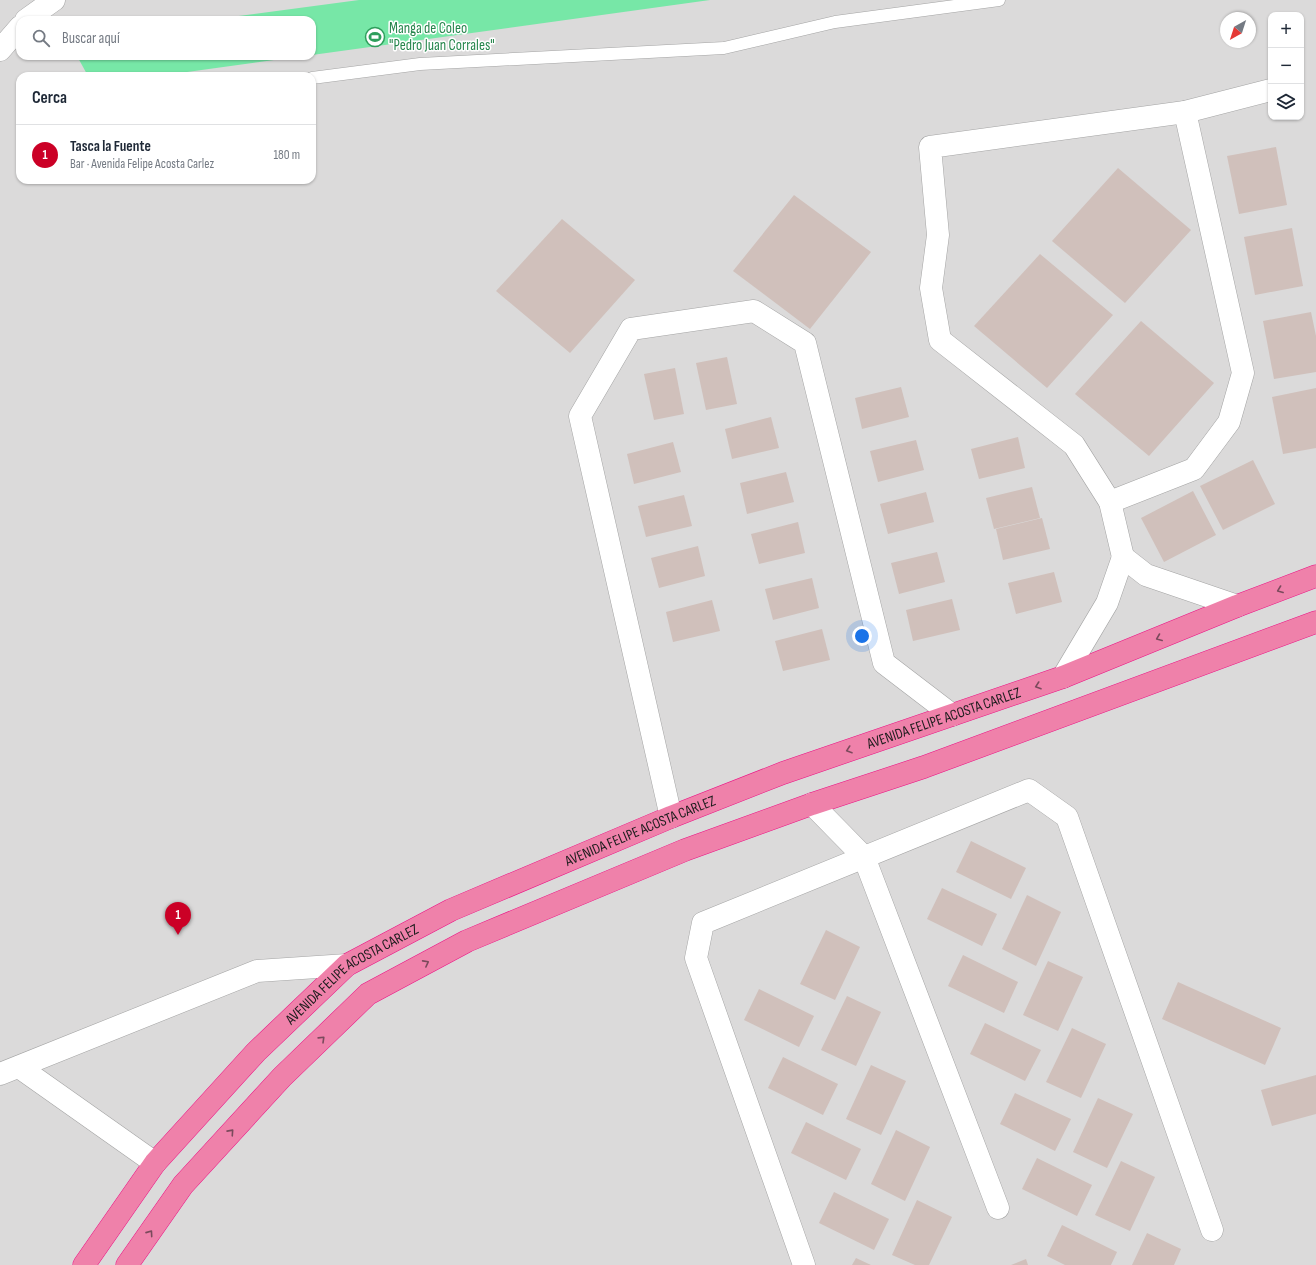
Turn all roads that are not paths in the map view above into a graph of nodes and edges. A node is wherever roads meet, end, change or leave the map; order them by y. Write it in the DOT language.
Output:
graph roads {
  1 [pos="54,0"];
  2 [pos="999,0"];
  3 [pos="32,16"];
  4 [pos="16,32"];
  5 [pos="0,50"];
  6 [pos="316,77"];
  7 [pos="1268,91"];
  8 [pos="1185,112"];
  9 [pos="1110,502"];
  10 [pos="1123,557"];
  11 [pos="1316,576"];
  12 [pos="1237,606"];
  13 [pos="1316,622"];
  14 [pos="1063,677"];
  15 [pos="952,715"];
  16 [pos="812,804"];
  17 [pos="671,817"];
  18 [pos="864,857"];
  19 [pos="347,965"];
  20 [pos="9,1070"];
  21 [pos="155,1163"];
  22 [pos="998,1208"];
  23 [pos="1212,1230"];
  24 [pos="84,1265"];
  25 [pos="127,1265"];
  26 [pos="804,1265"];
  1 -- 3 [label="street"];
  2 -- 6 [label="lane"];
  4 -- 5 [label="street"];
  7 -- 8 [label="street"];
  8 -- 9 [label="street"];
  8 -- 9 [label="street"];
  9 -- 10 [label="street"];
  10 -- 12 [label="street"];
  10 -- 14 [label="street"];
  11 -- 12 [label="highway, AVENIDA FELIPE ACOSTA CARLEZ, one-way"];
  12 -- 14 [label="highway, AVENIDA FELIPE ACOSTA CARLEZ, one-way"];
  13 -- 16 [label="highway, AVENIDA FELIPE ACOSTA CARLEZ"];
  14 -- 15 [label="highway, AVENIDA FELIPE ACOSTA CARLEZ, one-way"];
  15 -- 17 [label="highway, AVENIDA FELIPE ACOSTA CARLEZ, one-way"];
  15 -- 17 [label="street"];
  16 -- 18 [label="street"];
  25 -- 16 [label="highway, AVENIDA FELIPE ACOSTA CARLEZ, one-way"];
  17 -- 19 [label="highway, AVENIDA FELIPE ACOSTA CARLEZ"];
  18 -- 22 [label="street"];
  18 -- 23 [label="street"];
  18 -- 26 [label="street"];
  19 -- 20 [label="street"];
  19 -- 21 [label="highway, AVENIDA FELIPE ACOSTA CARLEZ"];
  20 -- 21 [label="street"];
  21 -- 24 [label="highway, AVENIDA FELIPE ACOSTA CARLEZ"];
}
